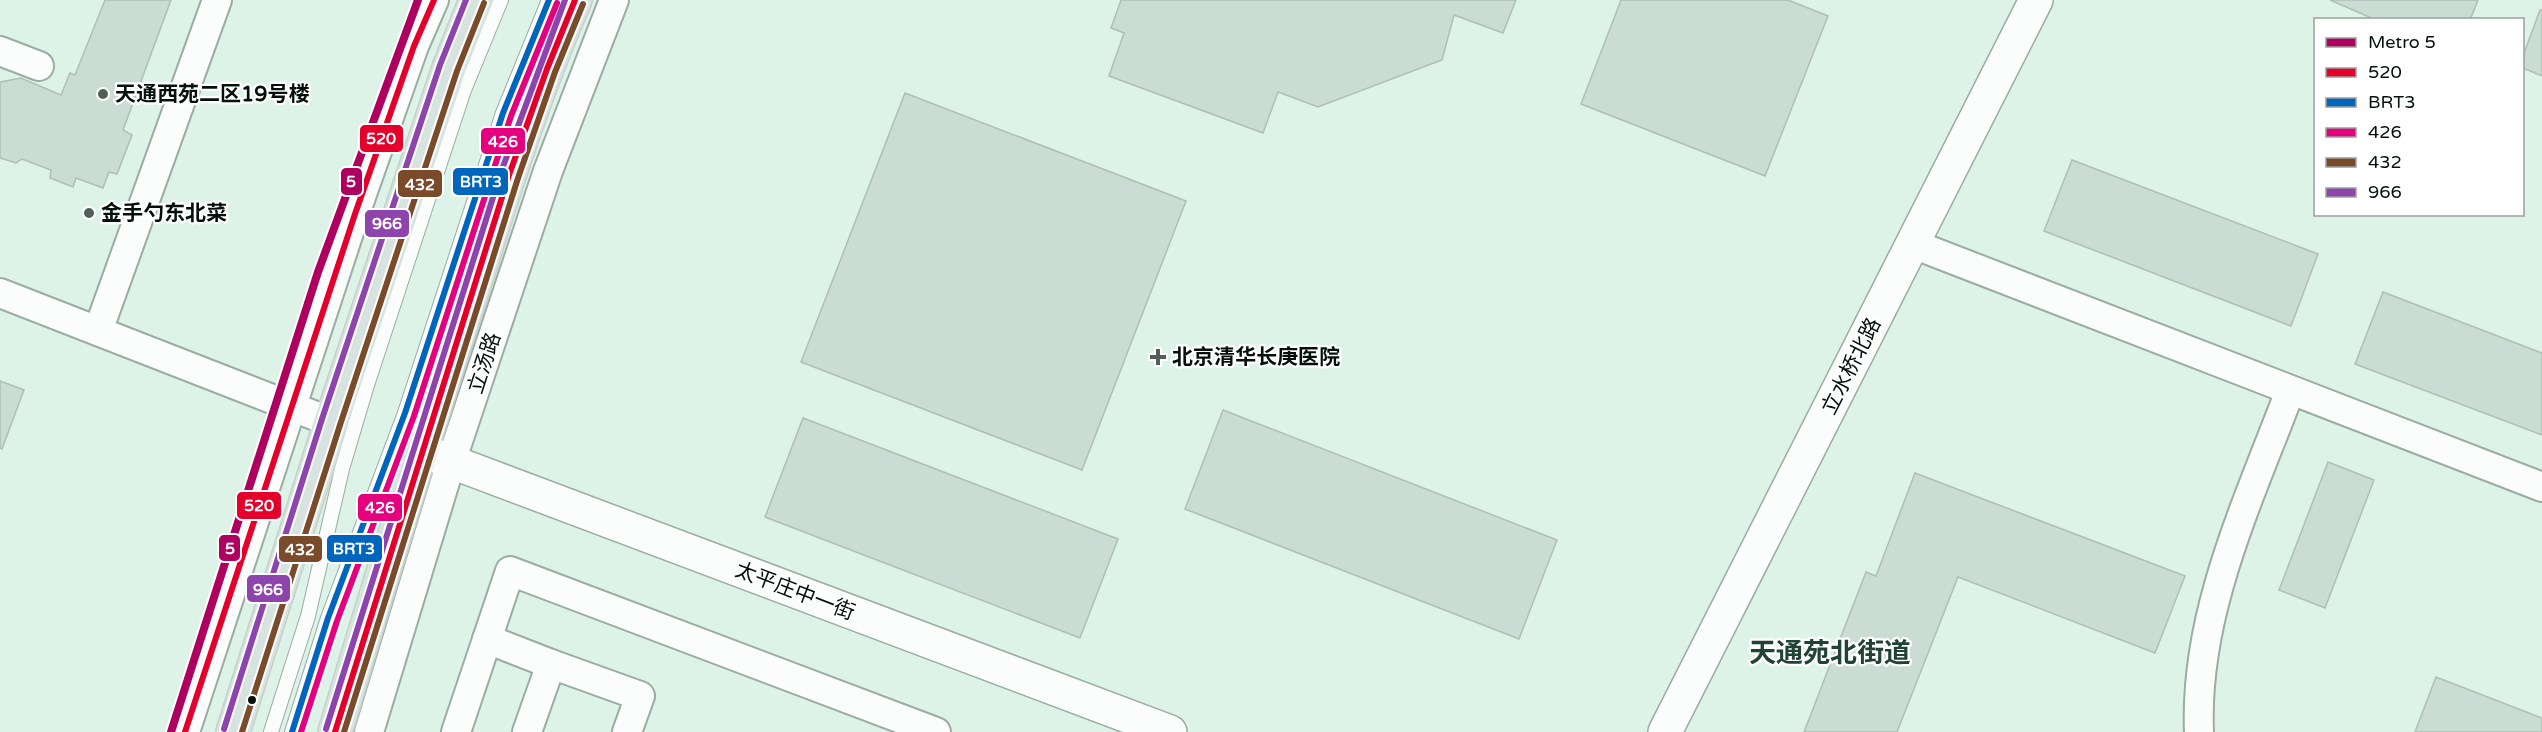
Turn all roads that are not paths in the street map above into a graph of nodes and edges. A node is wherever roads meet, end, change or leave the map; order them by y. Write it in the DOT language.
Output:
graph roads {
  1 [pos="217,0"];
  2 [pos="434,0"];
  3 [pos="476,0"];
  4 [pos="501,0"];
  5 [pos="549,0"];
  6 [pos="575,0"];
  7 [pos="614,0"];
  8 [pos="2036,0"];
  9 [pos="0,51"];
  10 [pos="39,66"];
  11 [pos="1913,244"];
  12 [pos="0,293"];
  13 [pos="98,331"];
  14 [pos="2290,391"];
  15 [pos="291,405"];
  16 [pos="331,422"];
  17 [pos="420,450"];
  18 [pos="451,462"];
  19 [pos="2542,487"];
  20 [pos="487,639"];
  21 [pos="551,664"];
  22 [pos="921,730"];
  23 [pos="185,732"];
  24 [pos="233,732"];
  25 [pos="272,732"];
  26 [pos="292,732"];
  27 [pos="335,732"];
  28 [pos="369,732"];
  29 [pos="456,732"];
  30 [pos="527,732"];
  31 [pos="627,732"];
  32 [pos="1170,732"];
  33 [pos="1665,732"];
  34 [pos="2199,732"];
  1 -- 13 [label="street"];
  2 -- 15 [label="street"];
  3 -- 16 [label="main road"];
  4 -- 25 [label="lane"];
  5 -- 26 [label="lane"];
  6 -- 17 [label="main road, 立汤路"];
  7 -- 18 [label="street, 立汤路"];
  8 -- 11 [label="street, 立水桥北路"];
  9 -- 10 [label="street"];
  11 -- 14 [label="street"];
  11 -- 33 [label="street, 立水桥北路"];
  12 -- 13 [label="street"];
  13 -- 15 [label="street"];
  14 -- 19 [label="street"];
  14 -- 34 [label="street"];
  15 -- 16 [label="street"];
  15 -- 23 [label="street"];
  16 -- 24 [label="main road"];
  17 -- 18 [label="street, 太平庄中一街"];
  17 -- 27 [label="main road, 立汤路"];
  18 -- 28 [label="street, 立汤路"];
  18 -- 32 [label="street, 太平庄中一街"];
  20 -- 21 [label="street"];
  20 -- 22 [label="street"];
  20 -- 29 [label="street"];
  21 -- 30 [label="street"];
  21 -- 31 [label="street"];
}
